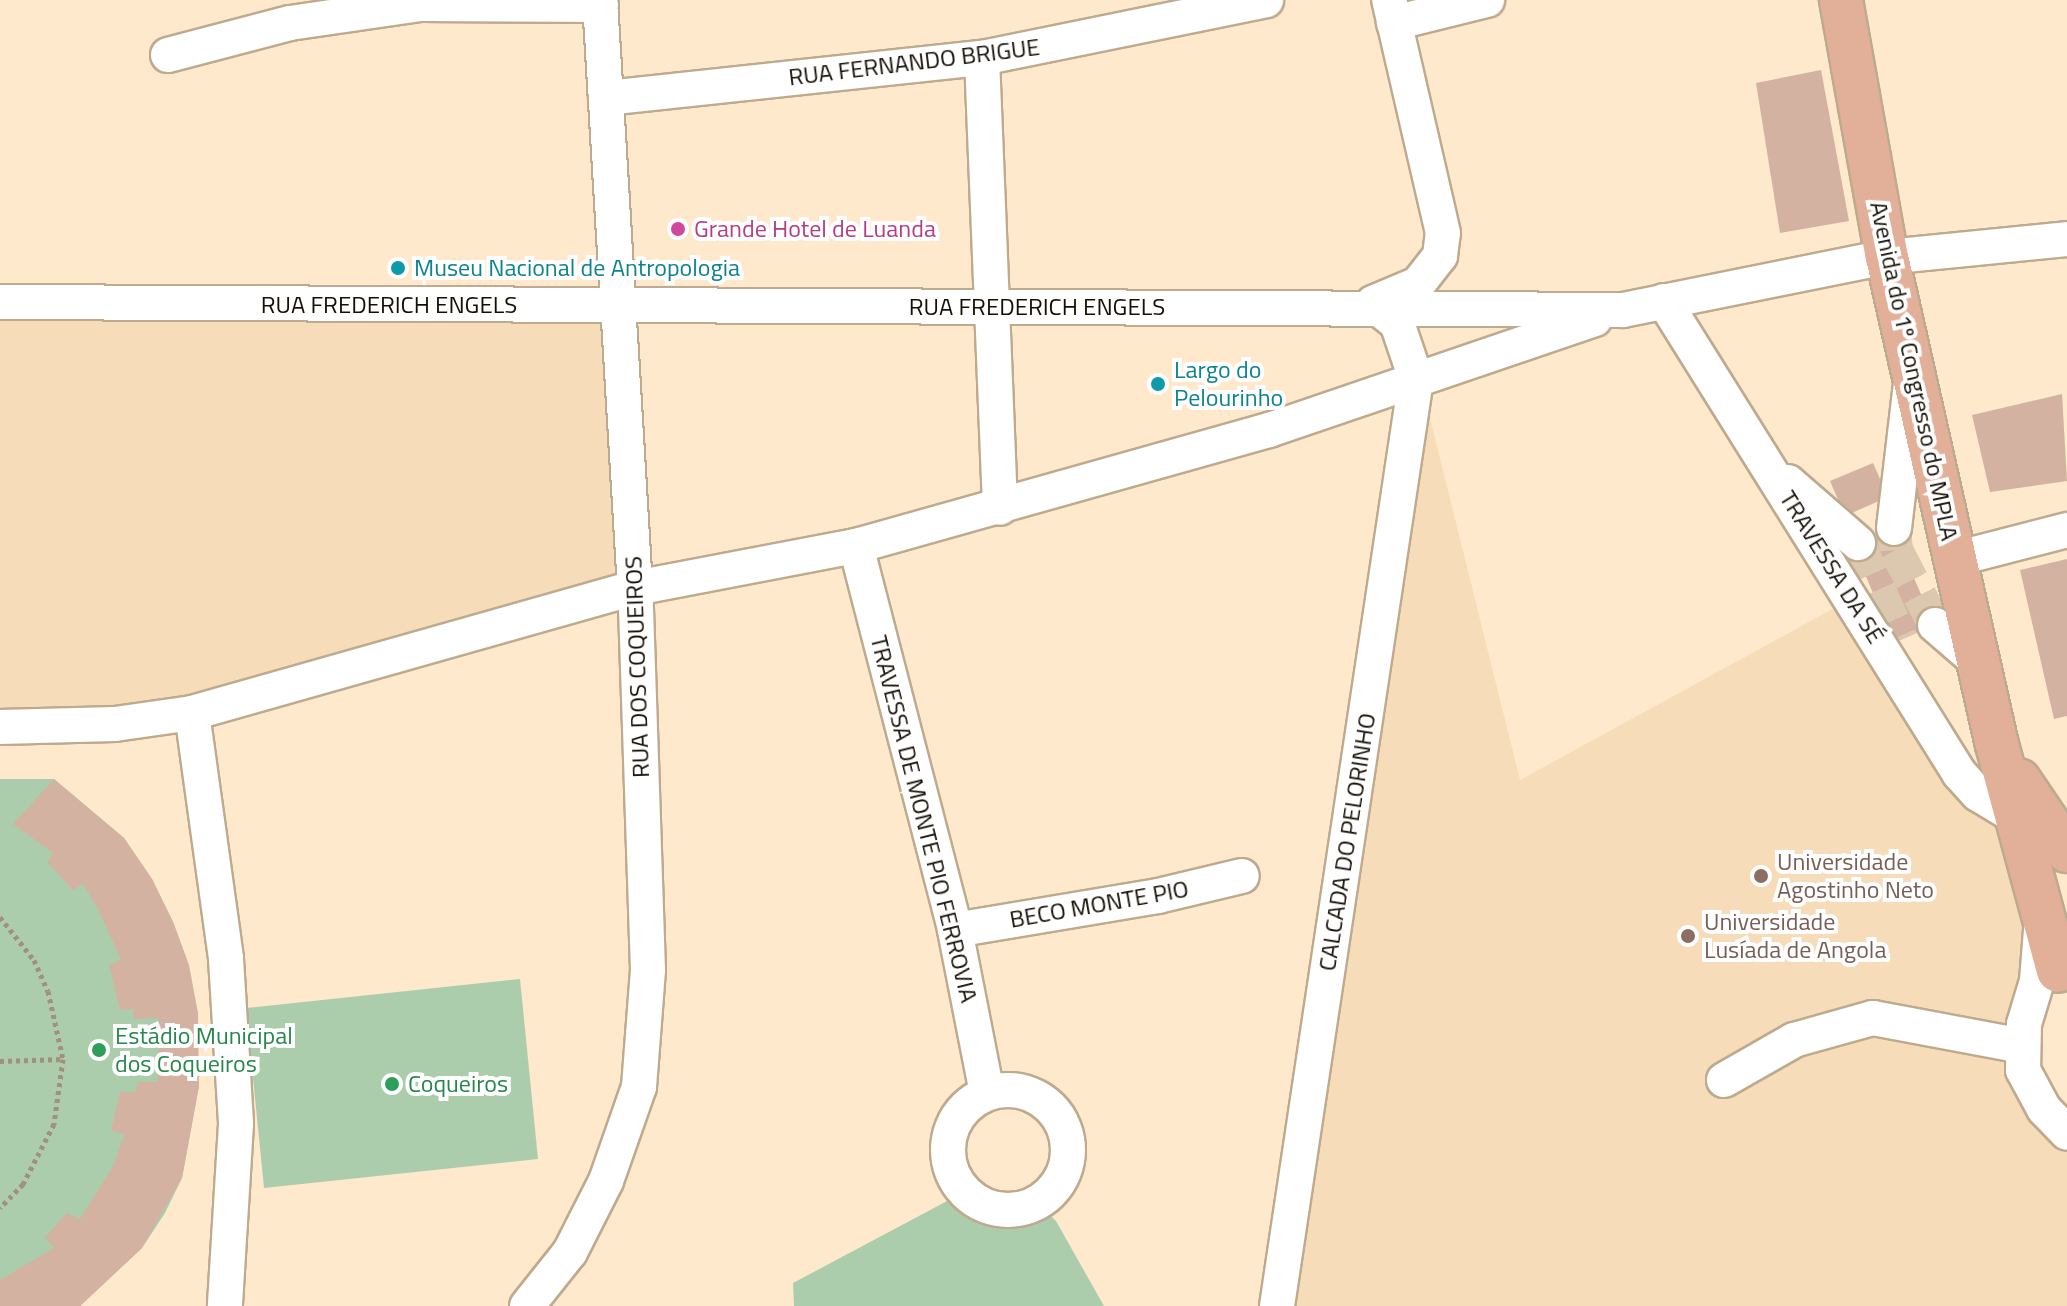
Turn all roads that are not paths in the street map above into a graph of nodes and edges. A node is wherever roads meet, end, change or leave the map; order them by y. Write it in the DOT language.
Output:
graph roads {
  1 [pos="1266,0"];
  2 [pos="1487,0"];
  3 [pos="1841,0"];
  4 [pos="600,2"];
  5 [pos="1391,12"];
  6 [pos="168,55"];
  7 [pos="982,58"];
  8 [pos="606,98"];
  9 [pos="2067,239"];
  10 [pos="1887,257"];
  11 [pos="1664,301"];
  12 [pos="0,302"];
  13 [pos="993,306"];
  14 [pos="617,307"];
  15 [pos="1366,309"];
  16 [pos="1623,310"];
  17 [pos="1913,372"];
  18 [pos="1416,379"];
  19 [pos="1772,469"];
  20 [pos="1000,508"];
  21 [pos="1894,528"];
  22 [pos="2067,530"];
  23 [pos="1858,543"];
  24 [pos="856,546"];
  25 [pos="1955,559"];
  26 [pos="635,588"];
  27 [pos="1935,625"];
  28 [pos="1901,640"];
  29 [pos="1979,663"];
  30 [pos="1909,693"];
  31 [pos="192,713"];
  32 [pos="0,727"];
  33 [pos="1996,741"];
  34 [pos="2016,817"];
  35 [pos="2067,851"];
  36 [pos="1242,876"];
  37 [pos="2036,890"];
  38 [pos="955,930"];
  39 [pos="2064,978"];
  40 [pos="2023,1035"];
  41 [pos="1724,1080"];
  42 [pos="987,1093"];
  43 [pos="2059,1122"];
  44 [pos="225,1306"];
  45 [pos="527,1306"];
  46 [pos="1277,1306"];
  1 -- 7 [label="street, RUA FERNANDO BRIGUE"];
  2 -- 5 [label="street"];
  3 -- 10 [label="main road, Avenida do 1º Congresso do MPLA"];
  4 -- 6 [label="street"];
  4 -- 8 [label="street, RUA DOS COQUEIROS"];
  5 -- 15 [label="street"];
  7 -- 8 [label="street, RUA FERNANDO BRIGUE"];
  7 -- 13 [label="street"];
  8 -- 14 [label="street, RUA DOS COQUEIROS"];
  9 -- 10 [label="street, RUA FREDERICH ENGELS"];
  10 -- 11 [label="street, RUA FREDERICH ENGELS"];
  10 -- 17 [label="main road, Avenida do 1º Congresso do MPLA"];
  11 -- 16 [label="street, RUA FREDERICH ENGELS"];
  11 -- 19 [label="street, TRAVESSA DA SÉ"];
  12 -- 14 [label="street, RUA FREDERICH ENGELS"];
  13 -- 14 [label="street, RUA FREDERICH ENGELS"];
  13 -- 15 [label="street, RUA FREDERICH ENGELS"];
  13 -- 20 [label="street"];
  14 -- 26 [label="street, RUA DOS COQUEIROS"];
  15 -- 16 [label="street, RUA FREDERICH ENGELS"];
  15 -- 18 [label="street"];
  16 -- 18 [label="street"];
  17 -- 21 [label="street"];
  17 -- 25 [label="main road, Avenida do 1º Congresso do MPLA"];
  18 -- 20 [label="street"];
  18 -- 46 [label="street, CALCADA DO PELORINHO"];
  19 -- 23 [label="street"];
  19 -- 30 [label="street, TRAVESSA DA SÉ"];
  20 -- 24 [label="street"];
  22 -- 25 [label="street"];
  24 -- 26 [label="street"];
  24 -- 38 [label="street, TRAVESSA DE MONTE PIO FERROVIA"];
  25 -- 29 [label="main road, Avenida do 1º Congresso do MPLA"];
  26 -- 31 [label="street"];
  26 -- 45 [label="street, RUA DOS COQUEIROS"];
  27 -- 29 [label="street"];
  28 -- 30 [label="street"];
  29 -- 33 [label="main road, Avenida do 1º Congresso do MPLA"];
  30 -- 34 [label="street, TRAVESSA DA SÉ"];
  31 -- 32 [label="street"];
  31 -- 44 [label="street"];
  33 -- 34 [label="main road, Avenida do 1º Congresso do MPLA"];
  33 -- 35 [label="main road, Avenida do 1º Congresso do MPLA"];
  34 -- 37 [label="main road, Avenida do 1º Congresso do MPLA"];
  36 -- 38 [label="street, BECO MONTE PIO"];
  37 -- 39 [label="main road, Avenida do 1º Congresso do MPLA"];
  37 -- 40 [label="street"];
  38 -- 42 [label="street, TRAVESSA DE MONTE PIO FERROVIA"];
  39 -- 40 [label="street"];
  40 -- 41 [label="street"];
  40 -- 43 [label="street"];
}
